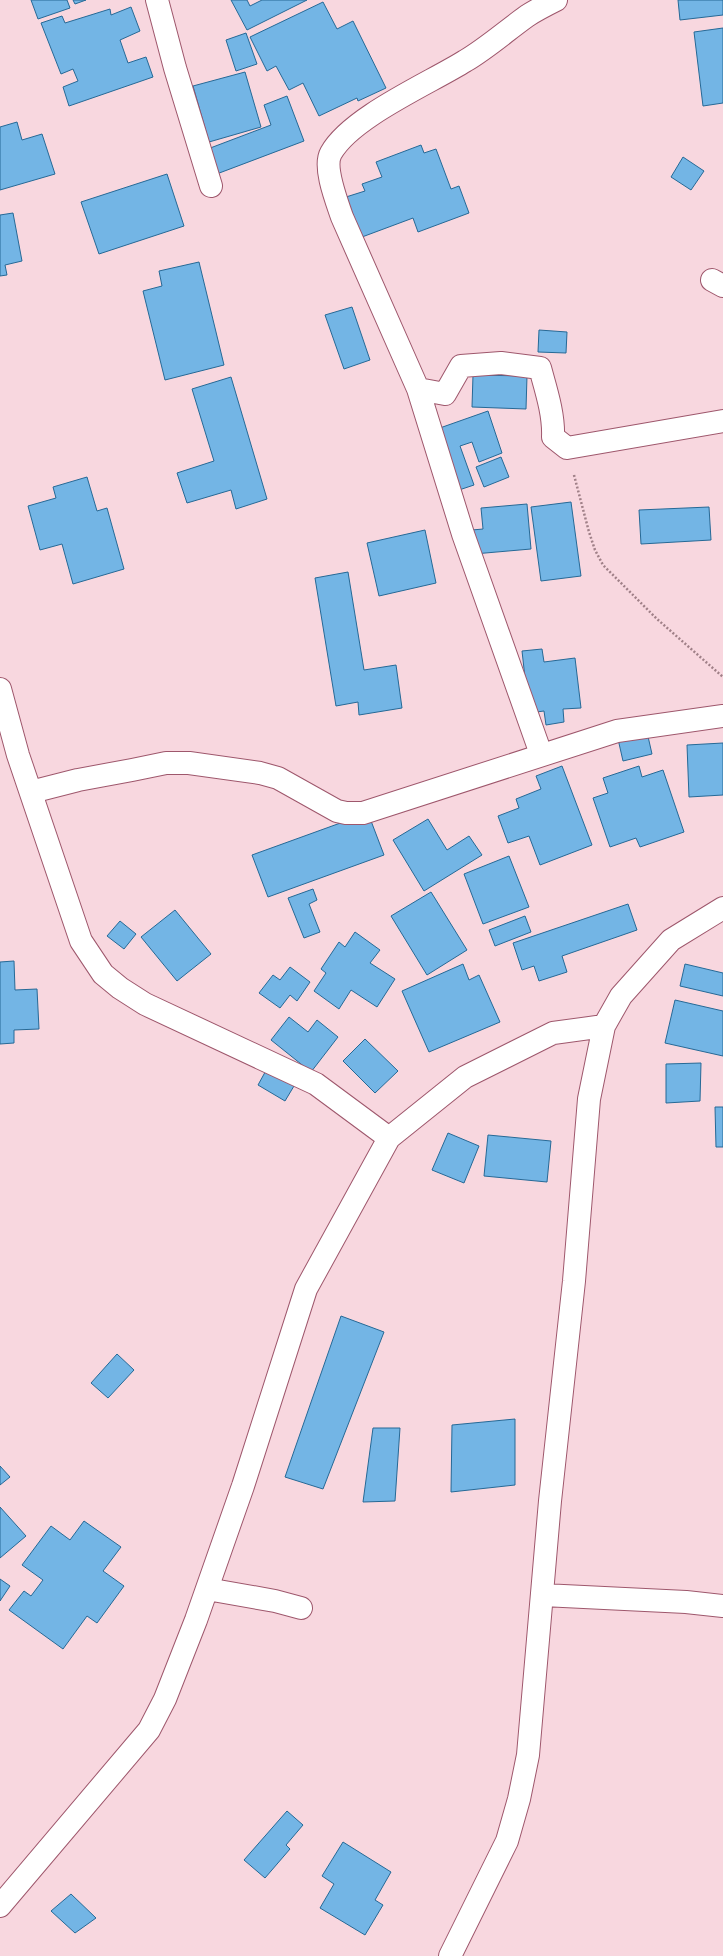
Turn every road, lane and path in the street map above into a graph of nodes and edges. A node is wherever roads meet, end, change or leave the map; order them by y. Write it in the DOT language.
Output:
graph roads {
  1 [pos="157,0"];
  2 [pos="556,0"];
  3 [pos="211,186"];
  4 [pos="418,389"];
  5 [pos="723,421"];
  6 [pos="567,448"];
  7 [pos="723,677"];
  8 [pos="0,689"];
  9 [pos="723,716"];
  10 [pos="541,754"];
  11 [pos="31,792"];
  12 [pos="723,908"];
  13 [pos="604,1026"];
  14 [pos="389,1138"];
  15 [pos="207,1590"];
  16 [pos="543,1595"];
  17 [pos="723,1606"];
  18 [pos="301,1608"];
  19 [pos="0,1906"];
  20 [pos="450,1956"];
  1 -- 3 [label="street"];
  2 -- 4 [label="street"];
  4 -- 6 [label="street"];
  4 -- 10 [label="street"];
  5 -- 6 [label="street"];
  6 -- 7 [label="path"];
  8 -- 11 [label="street"];
  9 -- 10 [label="street"];
  10 -- 11 [label="street"];
  11 -- 14 [label="street"];
  12 -- 13 [label="street"];
  13 -- 14 [label="street"];
  13 -- 16 [label="street"];
  14 -- 15 [label="street"];
  15 -- 18 [label="street"];
  15 -- 19 [label="street"];
  16 -- 17 [label="street"];
  16 -- 20 [label="street"];
}
